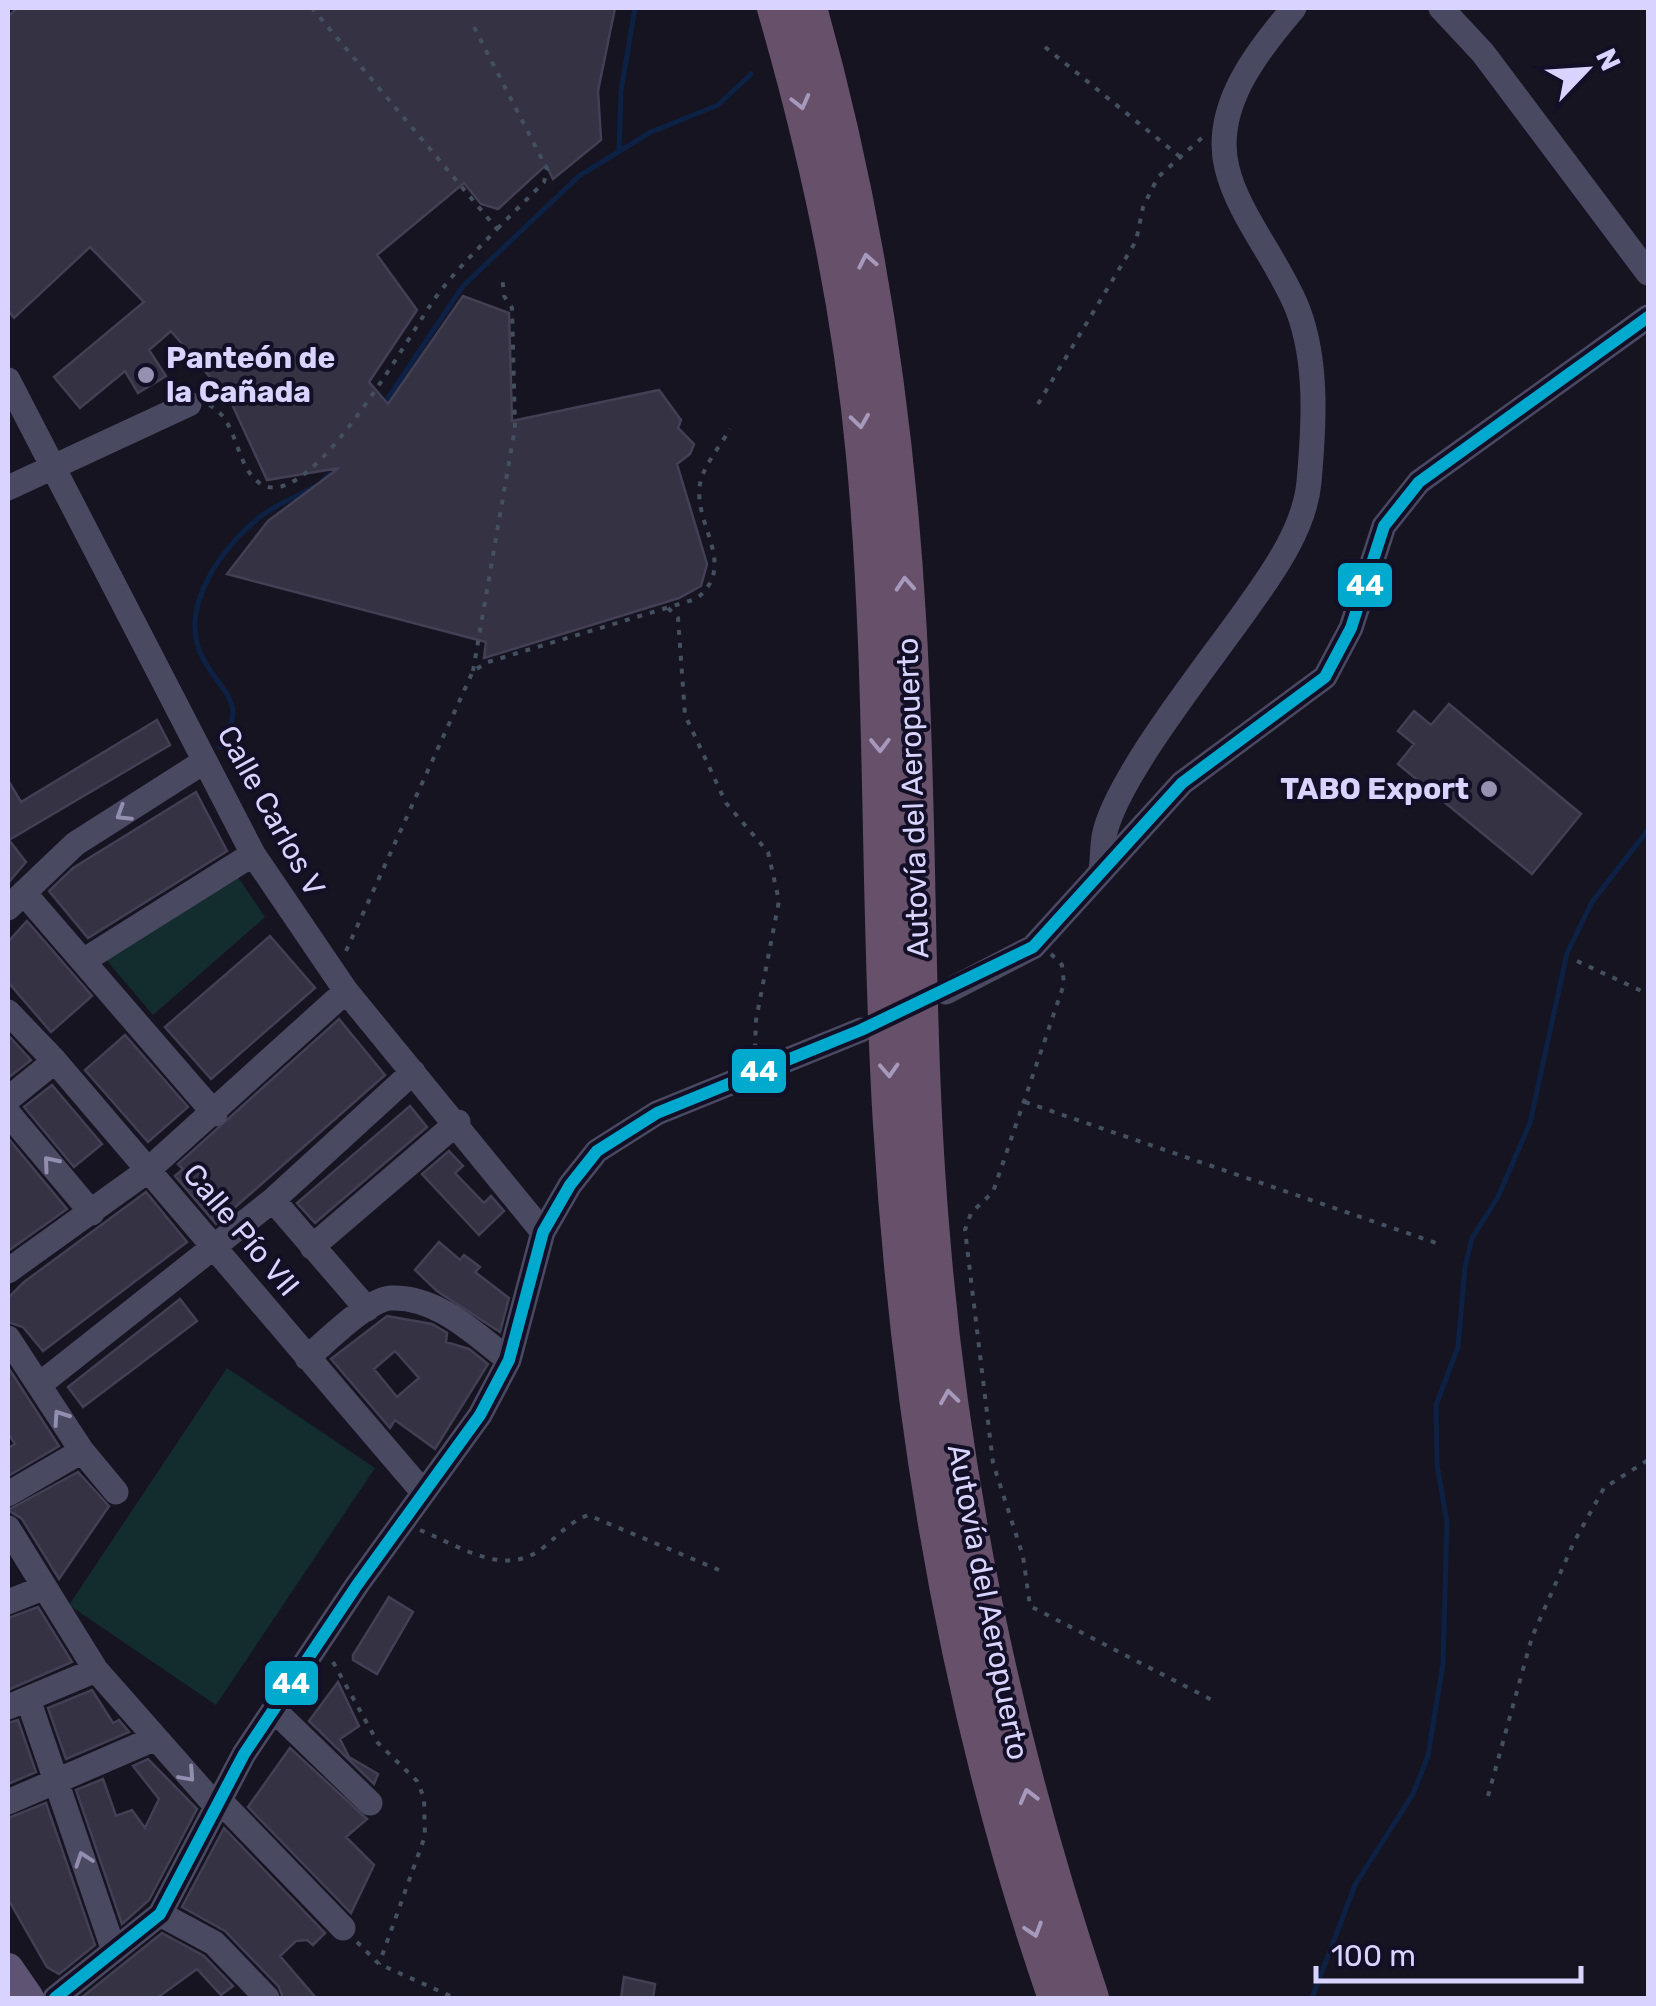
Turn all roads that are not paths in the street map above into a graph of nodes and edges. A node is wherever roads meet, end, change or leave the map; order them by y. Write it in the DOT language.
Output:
graph roads {
  1 [pos="776,8"];
  2 [pos="808,8"];
  3 [pos="1294,8"];
  4 [pos="1441,8"];
  5 [pos="1648,274"];
  6 [pos="1648,317"];
  7 [pos="8,380"];
  8 [pos="189,404"];
  9 [pos="53,467"];
  10 [pos="8,488"];
  11 [pos="205,761"];
  12 [pos="253,854"];
  13 [pos="1101,870"];
  14 [pos="16,900"];
  15 [pos="83,961"];
  16 [pos="340,982"];
  17 [pos="946,992"];
  18 [pos="8,1012"];
  19 [pos="861,1030"];
  20 [pos="55,1061"];
  21 [pos="413,1072"];
  22 [pos="8,1099"];
  23 [pos="8,1113"];
  24 [pos="215,1114"];
  25 [pos="458,1122"];
  26 [pos="147,1170"];
  27 [pos="273,1200"];
  28 [pos="92,1213"];
  29 [pos="544,1232"];
  30 [pos="312,1247"];
  31 [pos="212,1250"];
  32 [pos="8,1270"];
  33 [pos="367,1308"];
  34 [pos="8,1338"];
  35 [pos="307,1358"];
  36 [pos="508,1360"];
  37 [pos="39,1385"];
  38 [pos="82,1451"];
  39 [pos="116,1492"];
  40 [pos="422,1492"];
  41 [pos="8,1494"];
  42 [pos="8,1528"];
  43 [pos="43,1588"];
  44 [pos="8,1602"];
  45 [pos="96,1670"];
  46 [pos="18,1703"];
  47 [pos="275,1711"];
  48 [pos="156,1738"];
  49 [pos="56,1781"];
  50 [pos="8,1802"];
  51 [pos="370,1802"];
  52 [pos="216,1806"];
  53 [pos="1054,1890"];
  54 [pos="160,1914"];
  55 [pos="343,1928"];
  56 [pos="114,1951"];
  57 [pos="8,1968"];
  58 [pos="254,1994"];
  59 [pos="28,1998"];
  60 [pos="55,1998"];
  61 [pos="1057,1998"];
  62 [pos="1090,1998"];
  63 [pos="1102,1998"];
  1 -- 61 [label="highway, Autovía del Aeropuerto, one-way"];
  53 -- 2 [label="highway, Autovía del Aeropuerto, one-way"];
  3 -- 13 [label="street"];
  4 -- 5 [label="street"];
  6 -- 13 [label="street"];
  7 -- 9 [label="street, Calle Carlos V"];
  8 -- 9 [label="street"];
  9 -- 10 [label="street"];
  9 -- 11 [label="street, Calle Carlos V"];
  11 -- 12 [label="street, Calle Carlos V"];
  11 -- 14 [label="street, one-way"];
  12 -- 15 [label="street"];
  12 -- 16 [label="street, Calle Carlos V"];
  13 -- 17 [label="street"];
  14 -- 15 [label="street"];
  15 -- 24 [label="street"];
  16 -- 21 [label="street, Calle Carlos V"];
  16 -- 24 [label="street"];
  18 -- 20 [label="street, Calle Pío VII"];
  19 -- 29 [label="street"];
  20 -- 22 [label="street"];
  20 -- 26 [label="street, Calle Pío VII"];
  21 -- 25 [label="street, Calle Carlos V"];
  21 -- 27 [label="street"];
  28 -- 23 [label="street, one-way"];
  24 -- 26 [label="street"];
  25 -- 29 [label="street, Calle Carlos V"];
  25 -- 30 [label="street"];
  26 -- 28 [label="street"];
  26 -- 31 [label="street, Calle Pío VII"];
  27 -- 30 [label="street"];
  27 -- 31 [label="street"];
  28 -- 32 [label="street"];
  29 -- 36 [label="street"];
  30 -- 33 [label="street"];
  31 -- 35 [label="street, Calle Pío VII"];
  31 -- 37 [label="street"];
  33 -- 35 [label="street"];
  33 -- 36 [label="street"];
  34 -- 37 [label="street"];
  35 -- 40 [label="street, Calle Pío VII"];
  36 -- 40 [label="street"];
  38 -- 37 [label="street, one-way"];
  38 -- 39 [label="street"];
  38 -- 41 [label="street"];
  40 -- 47 [label="street"];
  42 -- 43 [label="street"];
  43 -- 44 [label="street"];
  43 -- 45 [label="street"];
  45 -- 46 [label="street"];
  45 -- 48 [label="street"];
  46 -- 49 [label="street"];
  47 -- 51 [label="street"];
  47 -- 52 [label="street"];
  48 -- 49 [label="street"];
  48 -- 52 [label="street, one-way"];
  49 -- 50 [label="street"];
  56 -- 49 [label="street, one-way"];
  52 -- 54 [label="street"];
  52 -- 55 [label="street"];
  53 -- 62 [label="highway, Autovía del Aeropuerto"];
  53 -- 63 [label="highway"];
  54 -- 56 [label="street"];
  54 -- 58 [label="street"];
  56 -- 60 [label="street"];
  57 -- 59 [label="main road"];
}
